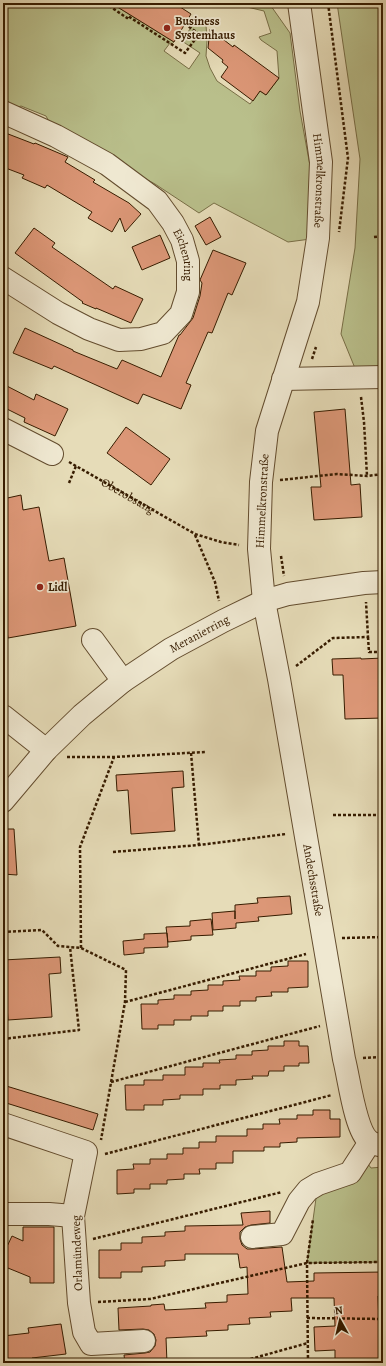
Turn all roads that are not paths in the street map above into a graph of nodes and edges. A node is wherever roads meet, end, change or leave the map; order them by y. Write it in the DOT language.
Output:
graph roads {
  1 [pos="299,3"];
  2 [pos="3,112"];
  3 [pos="3,279"];
  4 [pos="383,377"];
  5 [pos="283,379"];
  6 [pos="3,429"];
  7 [pos="52,454"];
  8 [pos="374,582"];
  9 [pos="264,601"];
  10 [pos="93,640"];
  11 [pos="123,680"];
  12 [pos="3,716"];
  13 [pos="43,753"];
  14 [pos="3,801"];
  15 [pos="3,1124"];
  16 [pos="376,1144"];
  17 [pos="3,1214"];
  18 [pos="74,1216"];
  19 [pos="252,1237"];
  20 [pos="144,1341"];
  1 -- 5 [label="street, Himmelkronstraße"];
  2 -- 3 [label="street, Eichenring"];
  4 -- 5 [label="street"];
  5 -- 9 [label="street, Himmelkronstraße"];
  6 -- 7 [label="street"];
  8 -- 9 [label="street, Meranierring"];
  9 -- 11 [label="street, Meranierring"];
  9 -- 16 [label="street, Andechsstraße"];
  10 -- 11 [label="street"];
  11 -- 13 [label="street, Meranierring"];
  12 -- 13 [label="street"];
  13 -- 14 [label="street, Meranierring"];
  15 -- 18 [label="street, Orlamündeweg"];
  16 -- 19 [label="street"];
  17 -- 18 [label="street"];
  18 -- 20 [label="street, Orlamündeweg"];
}
